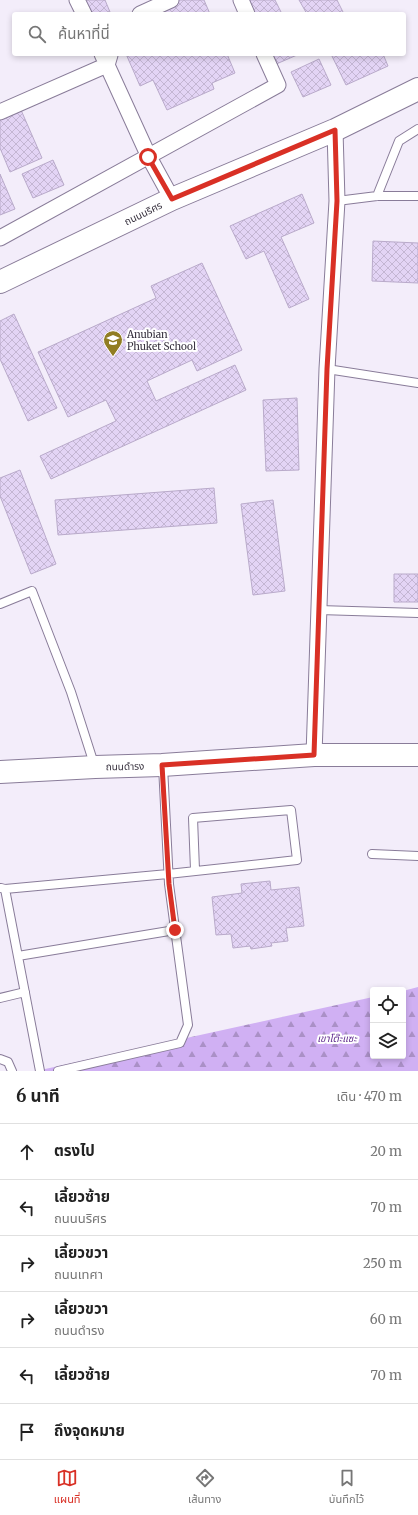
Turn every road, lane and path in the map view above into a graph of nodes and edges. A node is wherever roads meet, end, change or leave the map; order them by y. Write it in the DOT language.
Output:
graph roads {
  1 [pos="77,0"];
  2 [pos="171,0"];
  3 [pos="240,0"];
  4 [pos="83,12"];
  5 [pos="144,12"];
  6 [pos="246,12"];
  7 [pos="265,56"];
  8 [pos="106,58"];
  9 [pos="418,89"];
  10 [pos="0,112"];
  11 [pos="418,129"];
  12 [pos="335,130"];
  13 [pos="148,157"];
  14 [pos="377,196"];
  15 [pos="418,196"];
  16 [pos="172,199"];
  17 [pos="337,201"];
  18 [pos="0,238"];
  19 [pos="0,282"];
  20 [pos="327,369"];
  21 [pos="418,383"];
  22 [pos="0,604"];
  23 [pos="319,610"];
  24 [pos="418,613"];
  25 [pos="314,755"];
  26 [pos="418,755"];
  27 [pos="162,765"];
  28 [pos="95,766"];
  29 [pos="0,772"];
  30 [pos="372,854"];
  31 [pos="418,856"];
  32 [pos="195,870"];
  33 [pos="168,874"];
  34 [pos="3,889"];
  35 [pos="175,930"];
  36 [pos="18,956"];
  37 [pos="25,992"];
  38 [pos="0,998"];
  39 [pos="0,1058"];
  40 [pos="12,1071"];
  41 [pos="40,1071"];
  42 [pos="58,1071"];
  1 -- 4 [label="street"];
  2 -- 5 [label="street"];
  3 -- 6 [label="street"];
  7 -- 13 [label="street"];
  8 -- 10 [label="street"];
  8 -- 13 [label="street"];
  9 -- 12 [label="street, ถนนนริศร"];
  11 -- 14 [label="lane"];
  12 -- 16 [label="street, ถนนนริศร"];
  12 -- 17 [label="street"];
  13 -- 16 [label="street"];
  13 -- 18 [label="street"];
  14 -- 15 [label="lane"];
  14 -- 17 [label="lane"];
  16 -- 19 [label="street, ถนนนริศร"];
  17 -- 20 [label="street"];
  20 -- 21 [label="lane"];
  20 -- 23 [label="street"];
  22 -- 28 [label="lane"];
  23 -- 24 [label="lane"];
  23 -- 25 [label="street"];
  25 -- 26 [label="street, ถนนดำรง"];
  25 -- 27 [label="street, ถนนดำรง"];
  27 -- 28 [label="street, ถนนดำรง"];
  27 -- 33 [label="lane"];
  28 -- 29 [label="street, ถนนดำรง"];
  30 -- 31 [label="lane"];
  32 -- 32 [label="lane"];
  32 -- 33 [label="lane"];
  33 -- 34 [label="lane"];
  33 -- 35 [label="lane"];
  34 -- 36 [label="lane"];
  35 -- 36 [label="lane"];
  35 -- 42 [label="lane"];
  36 -- 37 [label="lane"];
  37 -- 38 [label="lane"];
  37 -- 41 [label="lane"];
  39 -- 40 [label="lane"];
}
